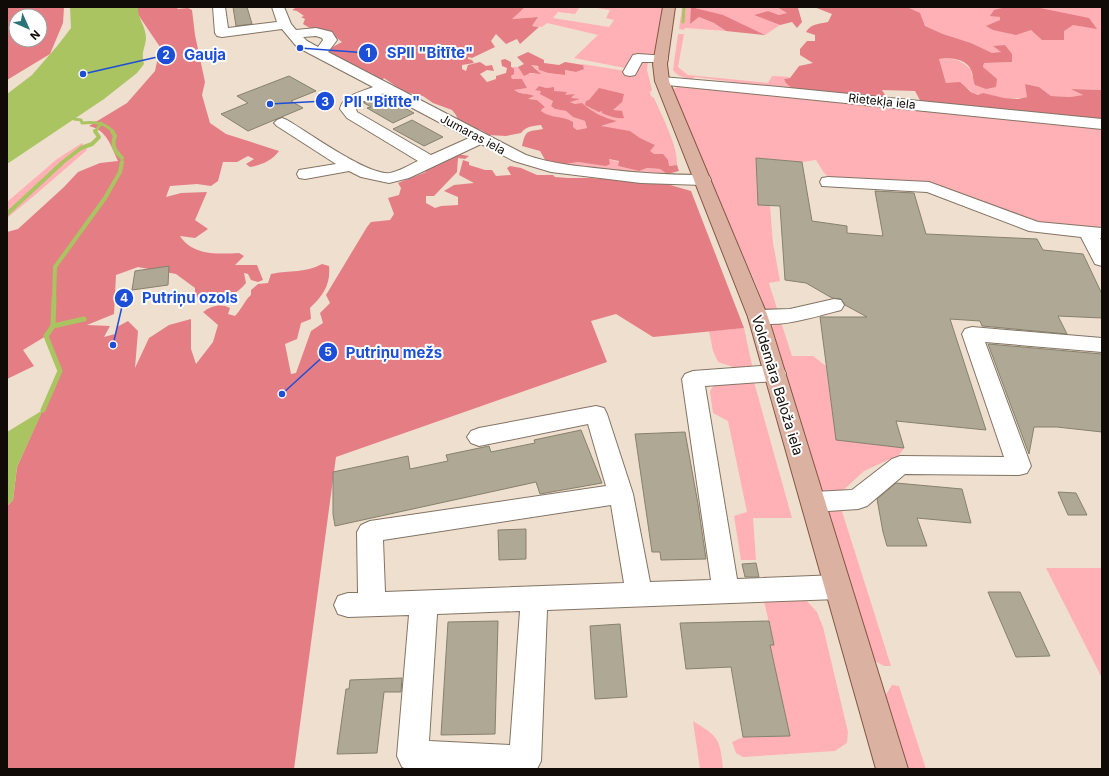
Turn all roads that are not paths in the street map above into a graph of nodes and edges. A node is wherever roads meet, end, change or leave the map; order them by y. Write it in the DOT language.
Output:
graph roads {
  1 [pos="219,7"];
  2 [pos="278,7"];
  3 [pos="669,7"];
  4 [pos="289,30"];
  5 [pos="319,53"];
  6 [pos="661,59"];
  7 [pos="630,72"];
  8 [pos="777,75"];
  9 [pos="662,81"];
  10 [pos="385,87"];
  11 [pos="779,91"];
  12 [pos="282,123"];
  13 [pos="1102,124"];
  14 [pos="480,138"];
  15 [pos="430,160"];
  16 [pos="351,166"];
  17 [pos="304,174"];
  18 [pos="703,180"];
  19 [pos="828,182"];
  20 [pos="1094,232"];
  21 [pos="1102,260"];
  22 [pos="834,305"];
  23 [pos="758,317"];
  24 [pos="1102,346"];
  25 [pos="775,373"];
  26 [pos="479,437"];
  27 [pos="621,494"];
  28 [pos="813,502"];
  29 [pos="838,587"];
  30 [pos="726,591"];
  31 [pos="639,594"];
  32 [pos="534,598"];
  33 [pos="424,602"];
  34 [pos="892,769"];
  1 -- 4 [label="street"];
  2 -- 4 [label="street, Jumaras iela"];
  3 -- 6 [label="main road, Voldemāra Baloža iela"];
  4 -- 5 [label="street, Jumaras iela"];
  4 -- 5 [label="street"];
  5 -- 10 [label="street, Jumaras iela"];
  6 -- 7 [label="street"];
  6 -- 9 [label="main road, Voldemāra Baloža iela"];
  8 -- 11 [label="street"];
  9 -- 11 [label="street, Rietekļa iela"];
  9 -- 18 [label="main road, Voldemāra Baloža iela"];
  10 -- 14 [label="street, Jumaras iela"];
  10 -- 15 [label="street"];
  11 -- 13 [label="street, Rietekļa iela"];
  12 -- 16 [label="street"];
  14 -- 15 [label="street"];
  14 -- 18 [label="street, Jumaras iela"];
  15 -- 16 [label="street"];
  16 -- 17 [label="street"];
  18 -- 23 [label="main road, Voldemāra Baloža iela"];
  19 -- 20 [label="street"];
  20 -- 21 [label="street"];
  22 -- 23 [label="street"];
  23 -- 25 [label="main road, Voldemāra Baloža iela"];
  24 -- 28 [label="street"];
  25 -- 28 [label="main road, Voldemāra Baloža iela"];
  25 -- 30 [label="street"];
  26 -- 27 [label="street"];
  27 -- 31 [label="street"];
  27 -- 33 [label="street"];
  28 -- 29 [label="main road, Voldemāra Baloža iela"];
  29 -- 30 [label="street"];
  29 -- 34 [label="main road, Voldemāra Baloža iela"];
  30 -- 31 [label="street"];
  31 -- 32 [label="street"];
  32 -- 33 [label="street"];
  32 -- 33 [label="street"];
}
